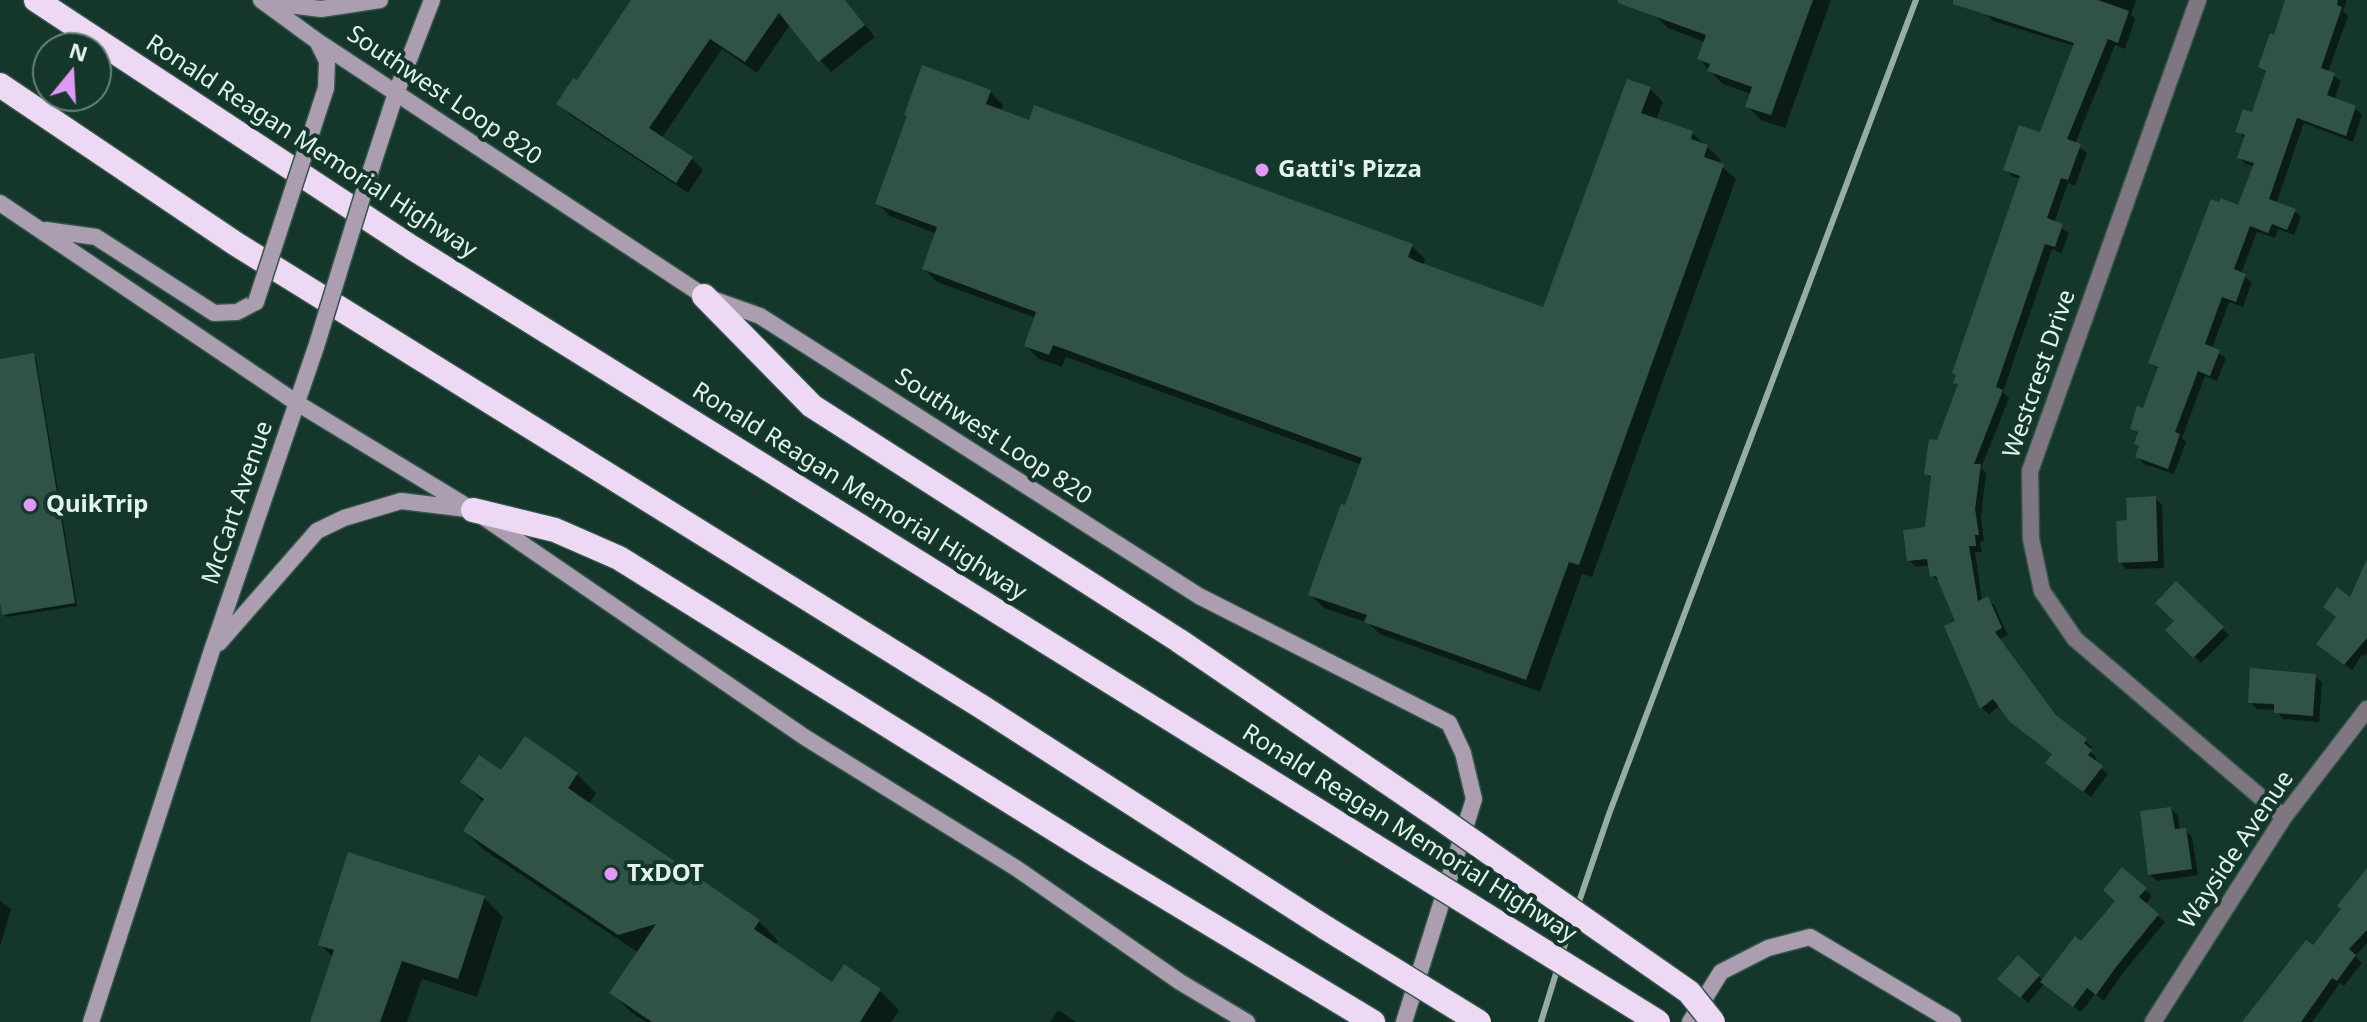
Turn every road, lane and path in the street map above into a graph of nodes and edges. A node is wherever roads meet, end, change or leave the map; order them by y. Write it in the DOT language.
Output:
graph roads {
  1 [pos="36,0"];
  2 [pos="380,0"];
  3 [pos="432,0"];
  4 [pos="2198,0"];
  5 [pos="263,1"];
  6 [pos="317,41"];
  7 [pos="0,85"];
  8 [pos="396,93"];
  9 [pos="0,203"];
  10 [pos="40,229"];
  11 [pos="704,296"];
  12 [pos="297,403"];
  13 [pos="473,510"];
  14 [pos="212,650"];
  15 [pos="2367,709"];
  16 [pos="2284,817"];
  17 [pos="91,1022"];
  18 [pos="1247,1022"];
  19 [pos="1373,1022"];
  20 [pos="1404,1022"];
  21 [pos="1479,1022"];
  22 [pos="1658,1022"];
  23 [pos="1690,1022"];
  24 [pos="1713,1022"];
  25 [pos="1953,1022"];
  26 [pos="2153,1022"];
  1 -- 22 [label="highway, Ronald Reagan Memorial Highway, bridge"];
  2 -- 5 [label="main road"];
  3 -- 8 [label="main road, McCart Avenue"];
  4 -- 16 [label="street, Westcrest Drive"];
  5 -- 6 [label="main road, Southwest Loop 820"];
  6 -- 8 [label="main road, Southwest Loop 820"];
  6 -- 10 [label="main road, bridge"];
  7 -- 21 [label="highway, bridge"];
  8 -- 11 [label="main road, Southwest Loop 820"];
  8 -- 12 [label="main road, McCart Avenue, bridge"];
  9 -- 10 [label="main road"];
  10 -- 12 [label="main road"];
  11 -- 20 [label="main road, Southwest Loop 820"];
  11 -- 24 [label="highway, bridge"];
  12 -- 13 [label="main road"];
  12 -- 14 [label="main road, McCart Avenue"];
  13 -- 14 [label="main road"];
  13 -- 18 [label="main road"];
  13 -- 19 [label="highway"];
  14 -- 17 [label="main road, McCart Avenue"];
  15 -- 16 [label="street, Wayside Avenue"];
  16 -- 26 [label="street, Wayside Avenue"];
  23 -- 25 [label="main road"];
}
